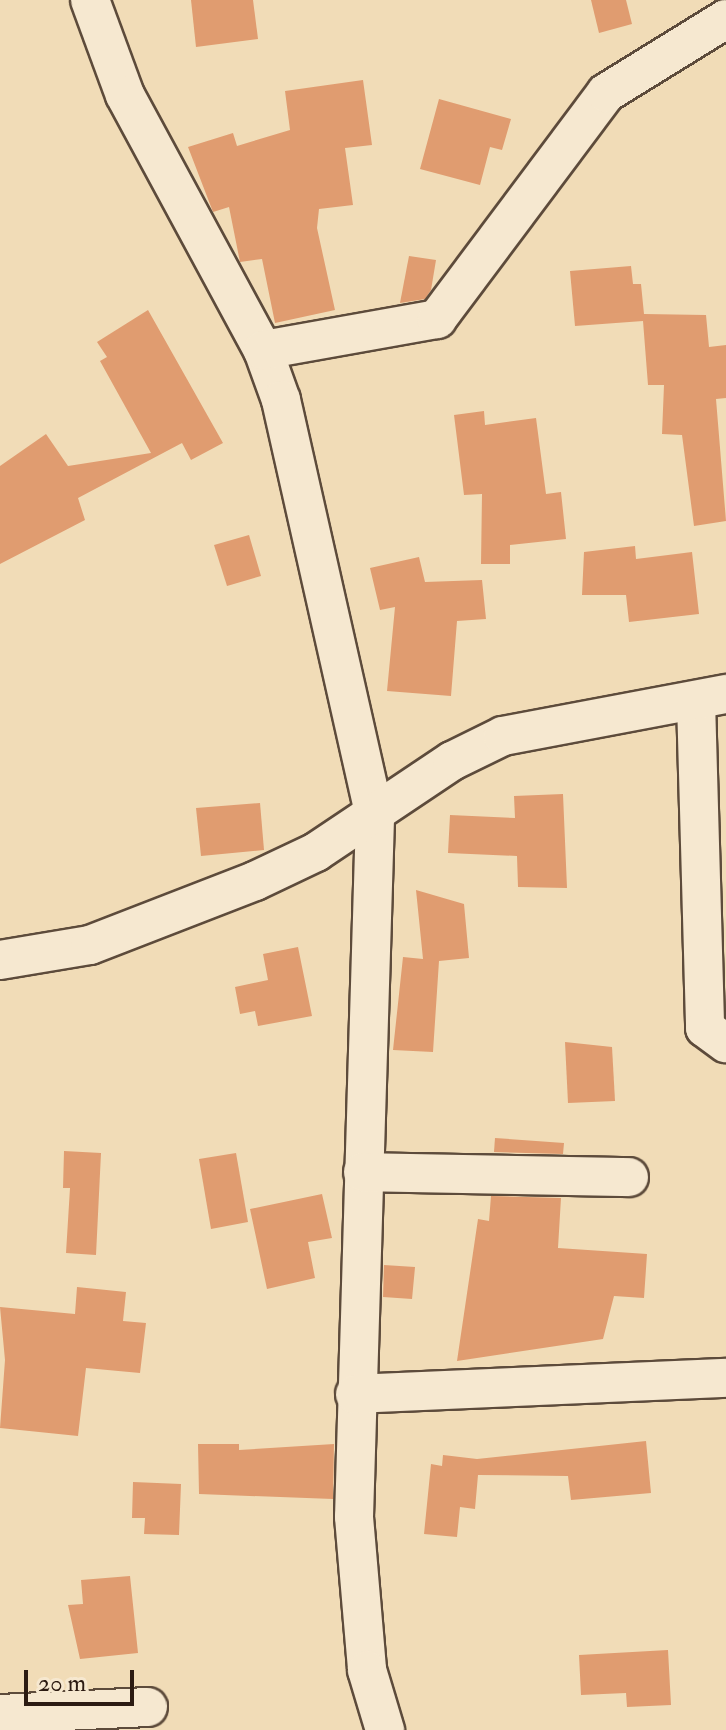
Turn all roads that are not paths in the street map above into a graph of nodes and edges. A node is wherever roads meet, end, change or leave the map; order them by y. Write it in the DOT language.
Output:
graph roads {
  1 [pos="90,0"];
  2 [pos="726,19"];
  3 [pos="263,350"];
  4 [pos="711,698"];
  5 [pos="375,818"];
  6 [pos="0,960"];
  7 [pos="726,1043"];
  8 [pos="363,1172"];
  9 [pos="629,1177"];
  10 [pos="726,1378"];
  11 [pos="355,1394"];
  12 [pos="148,1707"];
  13 [pos="0,1714"];
  14 [pos="385,1730"];
  1 -- 3 [label="street"];
  2 -- 3 [label="street"];
  3 -- 5 [label="street"];
  4 -- 5 [label="street"];
  4 -- 7 [label="street"];
  5 -- 6 [label="street"];
  5 -- 8 [label="street"];
  8 -- 9 [label="street"];
  8 -- 11 [label="street"];
  10 -- 11 [label="street"];
  11 -- 14 [label="street"];
  12 -- 13 [label="street"];
}
